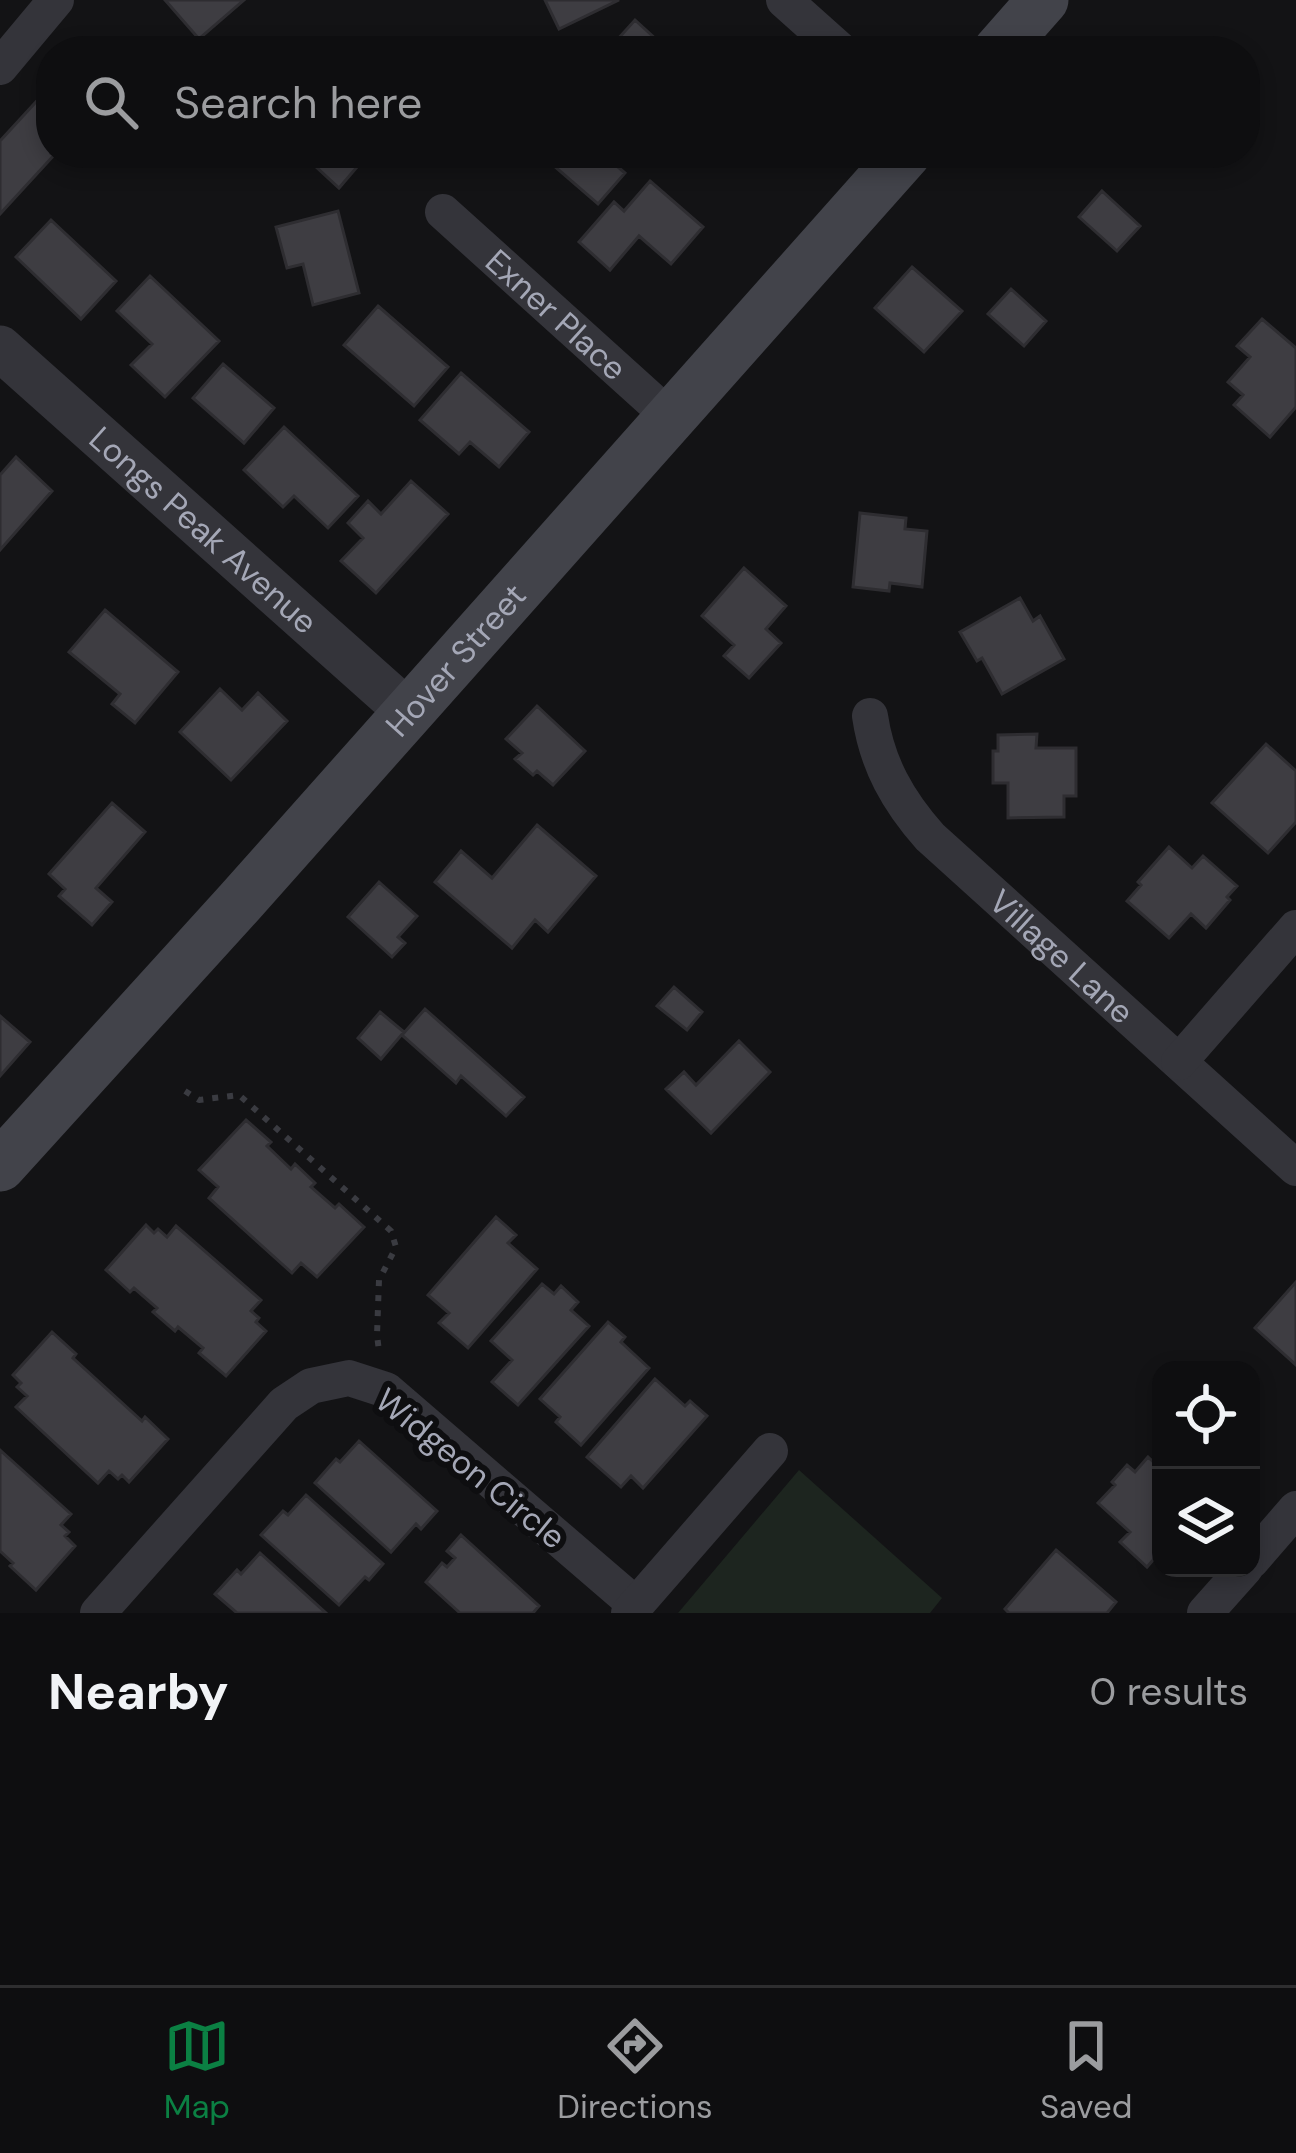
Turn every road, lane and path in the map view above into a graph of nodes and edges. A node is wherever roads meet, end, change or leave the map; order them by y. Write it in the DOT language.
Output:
graph roads {
  1 [pos="56,0"];
  2 [pos="784,0"];
  3 [pos="1043,0"];
  4 [pos="824,36"];
  5 [pos="1011,36"];
  6 [pos="0,68"];
  7 [pos="893,168"];
  8 [pos="443,212"];
  9 [pos="0,348"];
  10 [pos="670,417"];
  11 [pos="407,711"];
  12 [pos="869,716"];
  13 [pos="1296,928"];
  14 [pos="1179,1062"];
  15 [pos="185,1090"];
  16 [pos="0,1166"];
  17 [pos="1296,1168"];
  18 [pos="386,1390"];
  19 [pos="770,1451"];
  20 [pos="1296,1509"];
  21 [pos="1260,1551"];
  22 [pos="1237,1577"];
  23 [pos="633,1609"];
  24 [pos="98,1613"];
  25 [pos="1205,1613"];
  1 -- 6 [label="street"];
  2 -- 4 [label="street"];
  3 -- 5 [label="main road"];
  7 -- 10 [label="main road, Hover Street"];
  8 -- 10 [label="street, Exner Place"];
  9 -- 11 [label="street, Longs Peak Avenue"];
  10 -- 11 [label="main road, Hover Street"];
  11 -- 16 [label="main road, Hover Street"];
  12 -- 14 [label="street, Village Lane"];
  13 -- 14 [label="street"];
  14 -- 17 [label="street, Village Lane"];
  15 -- 18 [label="path"];
  18 -- 23 [label="street, Widgeon Circle"];
  18 -- 24 [label="street, Widgeon Circle"];
  19 -- 23 [label="street"];
  20 -- 21 [label="street"];
  22 -- 25 [label="street"];
}
